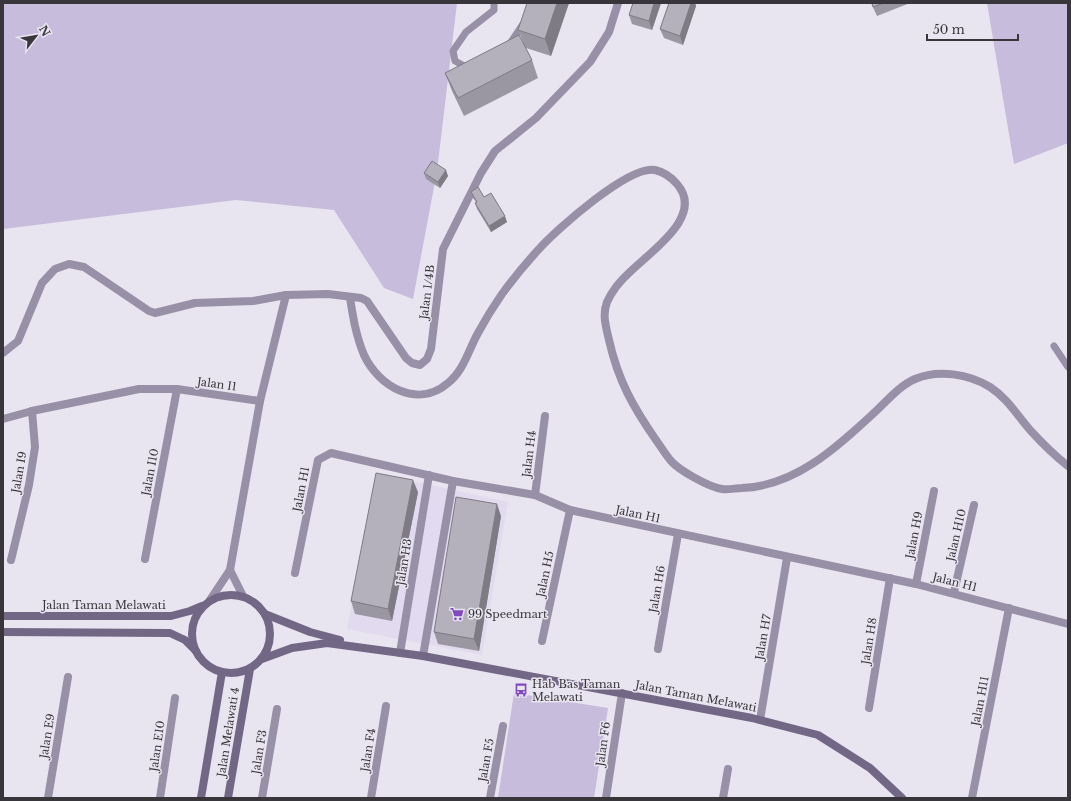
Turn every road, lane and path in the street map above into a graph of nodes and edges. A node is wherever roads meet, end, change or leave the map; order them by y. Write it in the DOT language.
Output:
graph roads {
  1 [pos="494,3"];
  2 [pos="618,3"];
  3 [pos="526,17"];
  4 [pos="505,50"];
  5 [pos="479,66"];
  6 [pos="286,295"];
  7 [pos="350,298"];
  8 [pos="1054,346"];
  9 [pos="3,353"];
  10 [pos="1068,367"];
  11 [pos="177,389"];
  12 [pos="260,401"];
  13 [pos="32,410"];
  14 [pos="545,416"];
  15 [pos="3,419"];
  16 [pos="1068,466"];
  17 [pos="429,475"];
  18 [pos="453,481"];
  19 [pos="934,491"];
  20 [pos="535,495"];
  21 [pos="974,505"];
  22 [pos="570,510"];
  23 [pos="678,534"];
  24 [pos="787,558"];
  25 [pos="145,559"];
  26 [pos="11,560"];
  27 [pos="230,570"];
  28 [pos="295,573"];
  29 [pos="890,578"];
  30 [pos="916,584"];
  31 [pos="954,592"];
  32 [pos="243,596"];
  33 [pos="207,603"];
  34 [pos="1010,608"];
  35 [pos="265,614"];
  36 [pos="3,616"];
  37 [pos="1068,624"];
  38 [pos="3,632"];
  39 [pos="542,641"];
  40 [pos="370,648"];
  41 [pos="658,648"];
  42 [pos="196,651"];
  43 [pos="400,653"];
  44 [pos="422,656"];
  45 [pos="262,659"];
  46 [pos="250,669"];
  47 [pos="222,672"];
  48 [pos="68,677"];
  49 [pos="622,693"];
  50 [pos="175,698"];
  51 [pos="386,706"];
  52 [pos="869,708"];
  53 [pos="277,709"];
  54 [pos="760,720"];
  55 [pos="503,726"];
  56 [pos="728,769"];
  57 [pos="48,798"];
  58 [pos="160,798"];
  59 [pos="201,798"];
  60 [pos="228,798"];
  61 [pos="262,798"];
  62 [pos="371,798"];
  63 [pos="490,798"];
  64 [pos="606,798"];
  65 [pos="723,798"];
  66 [pos="902,798"];
  67 [pos="972,798"];
  1 -- 5 [label="lane"];
  2 -- 7 [label="street, Jalan 1/4B"];
  3 -- 4 [label="lane"];
  6 -- 7 [label="street, Jalan 1/4B"];
  6 -- 9 [label="street, Jalan 1/4B"];
  6 -- 12 [label="street"];
  7 -- 16 [label="street"];
  8 -- 10 [label="lane"];
  11 -- 12 [label="street, Jalan I1"];
  11 -- 13 [label="street, Jalan I1"];
  11 -- 25 [label="street, Jalan I10"];
  12 -- 27 [label="street"];
  13 -- 15 [label="street, Jalan I1"];
  13 -- 26 [label="street, Jalan I9"];
  14 -- 20 [label="street, Jalan H4"];
  17 -- 18 [label="street, Jalan H1"];
  17 -- 28 [label="street, Jalan H1"];
  17 -- 43 [label="street, Jalan H3"];
  18 -- 20 [label="street, Jalan H1"];
  18 -- 44 [label="street"];
  19 -- 30 [label="street, Jalan H9"];
  20 -- 22 [label="street, Jalan H1"];
  21 -- 31 [label="street, Jalan H10"];
  22 -- 23 [label="street, Jalan H1"];
  22 -- 39 [label="street, Jalan H5"];
  23 -- 24 [label="street, Jalan H1"];
  23 -- 41 [label="street, Jalan H6"];
  24 -- 29 [label="street, Jalan H1"];
  24 -- 54 [label="street, Jalan H7"];
  27 -- 32 [label="street"];
  27 -- 33 [label="street"];
  29 -- 30 [label="street, Jalan H1"];
  29 -- 52 [label="street, Jalan H8"];
  30 -- 31 [label="street, Jalan H1"];
  31 -- 34 [label="street, Jalan H1"];
  32 -- 33 [label="main road"];
  32 -- 35 [label="main road"];
  33 -- 36 [label="main road, Jalan Taman Melawati"];
  33 -- 42 [label="main road"];
  34 -- 37 [label="street, Jalan H1"];
  34 -- 67 [label="street, Jalan H11"];
  35 -- 40 [label="main road, Jalan Taman Melawati"];
  35 -- 45 [label="main road"];
  38 -- 42 [label="main road"];
  40 -- 43 [label="main road, Jalan Taman Melawati"];
  40 -- 45 [label="main road, Jalan Taman Melawati"];
  42 -- 47 [label="main road"];
  43 -- 44 [label="main road, Jalan Taman Melawati"];
  44 -- 49 [label="main road, Jalan Taman Melawati"];
  45 -- 46 [label="main road"];
  46 -- 47 [label="main road"];
  46 -- 60 [label="main road, Jalan Melawati 4"];
  47 -- 59 [label="main road, Jalan Melawati 4"];
  48 -- 57 [label="street, Jalan E9"];
  49 -- 54 [label="main road, Jalan Taman Melawati"];
  49 -- 64 [label="street, Jalan F6"];
  50 -- 58 [label="street, Jalan E10"];
  51 -- 62 [label="street, Jalan F4"];
  53 -- 61 [label="street, Jalan F3"];
  54 -- 66 [label="main road, Jalan Taman Melawati"];
  55 -- 63 [label="street, Jalan F5"];
  56 -- 65 [label="street"];
}
